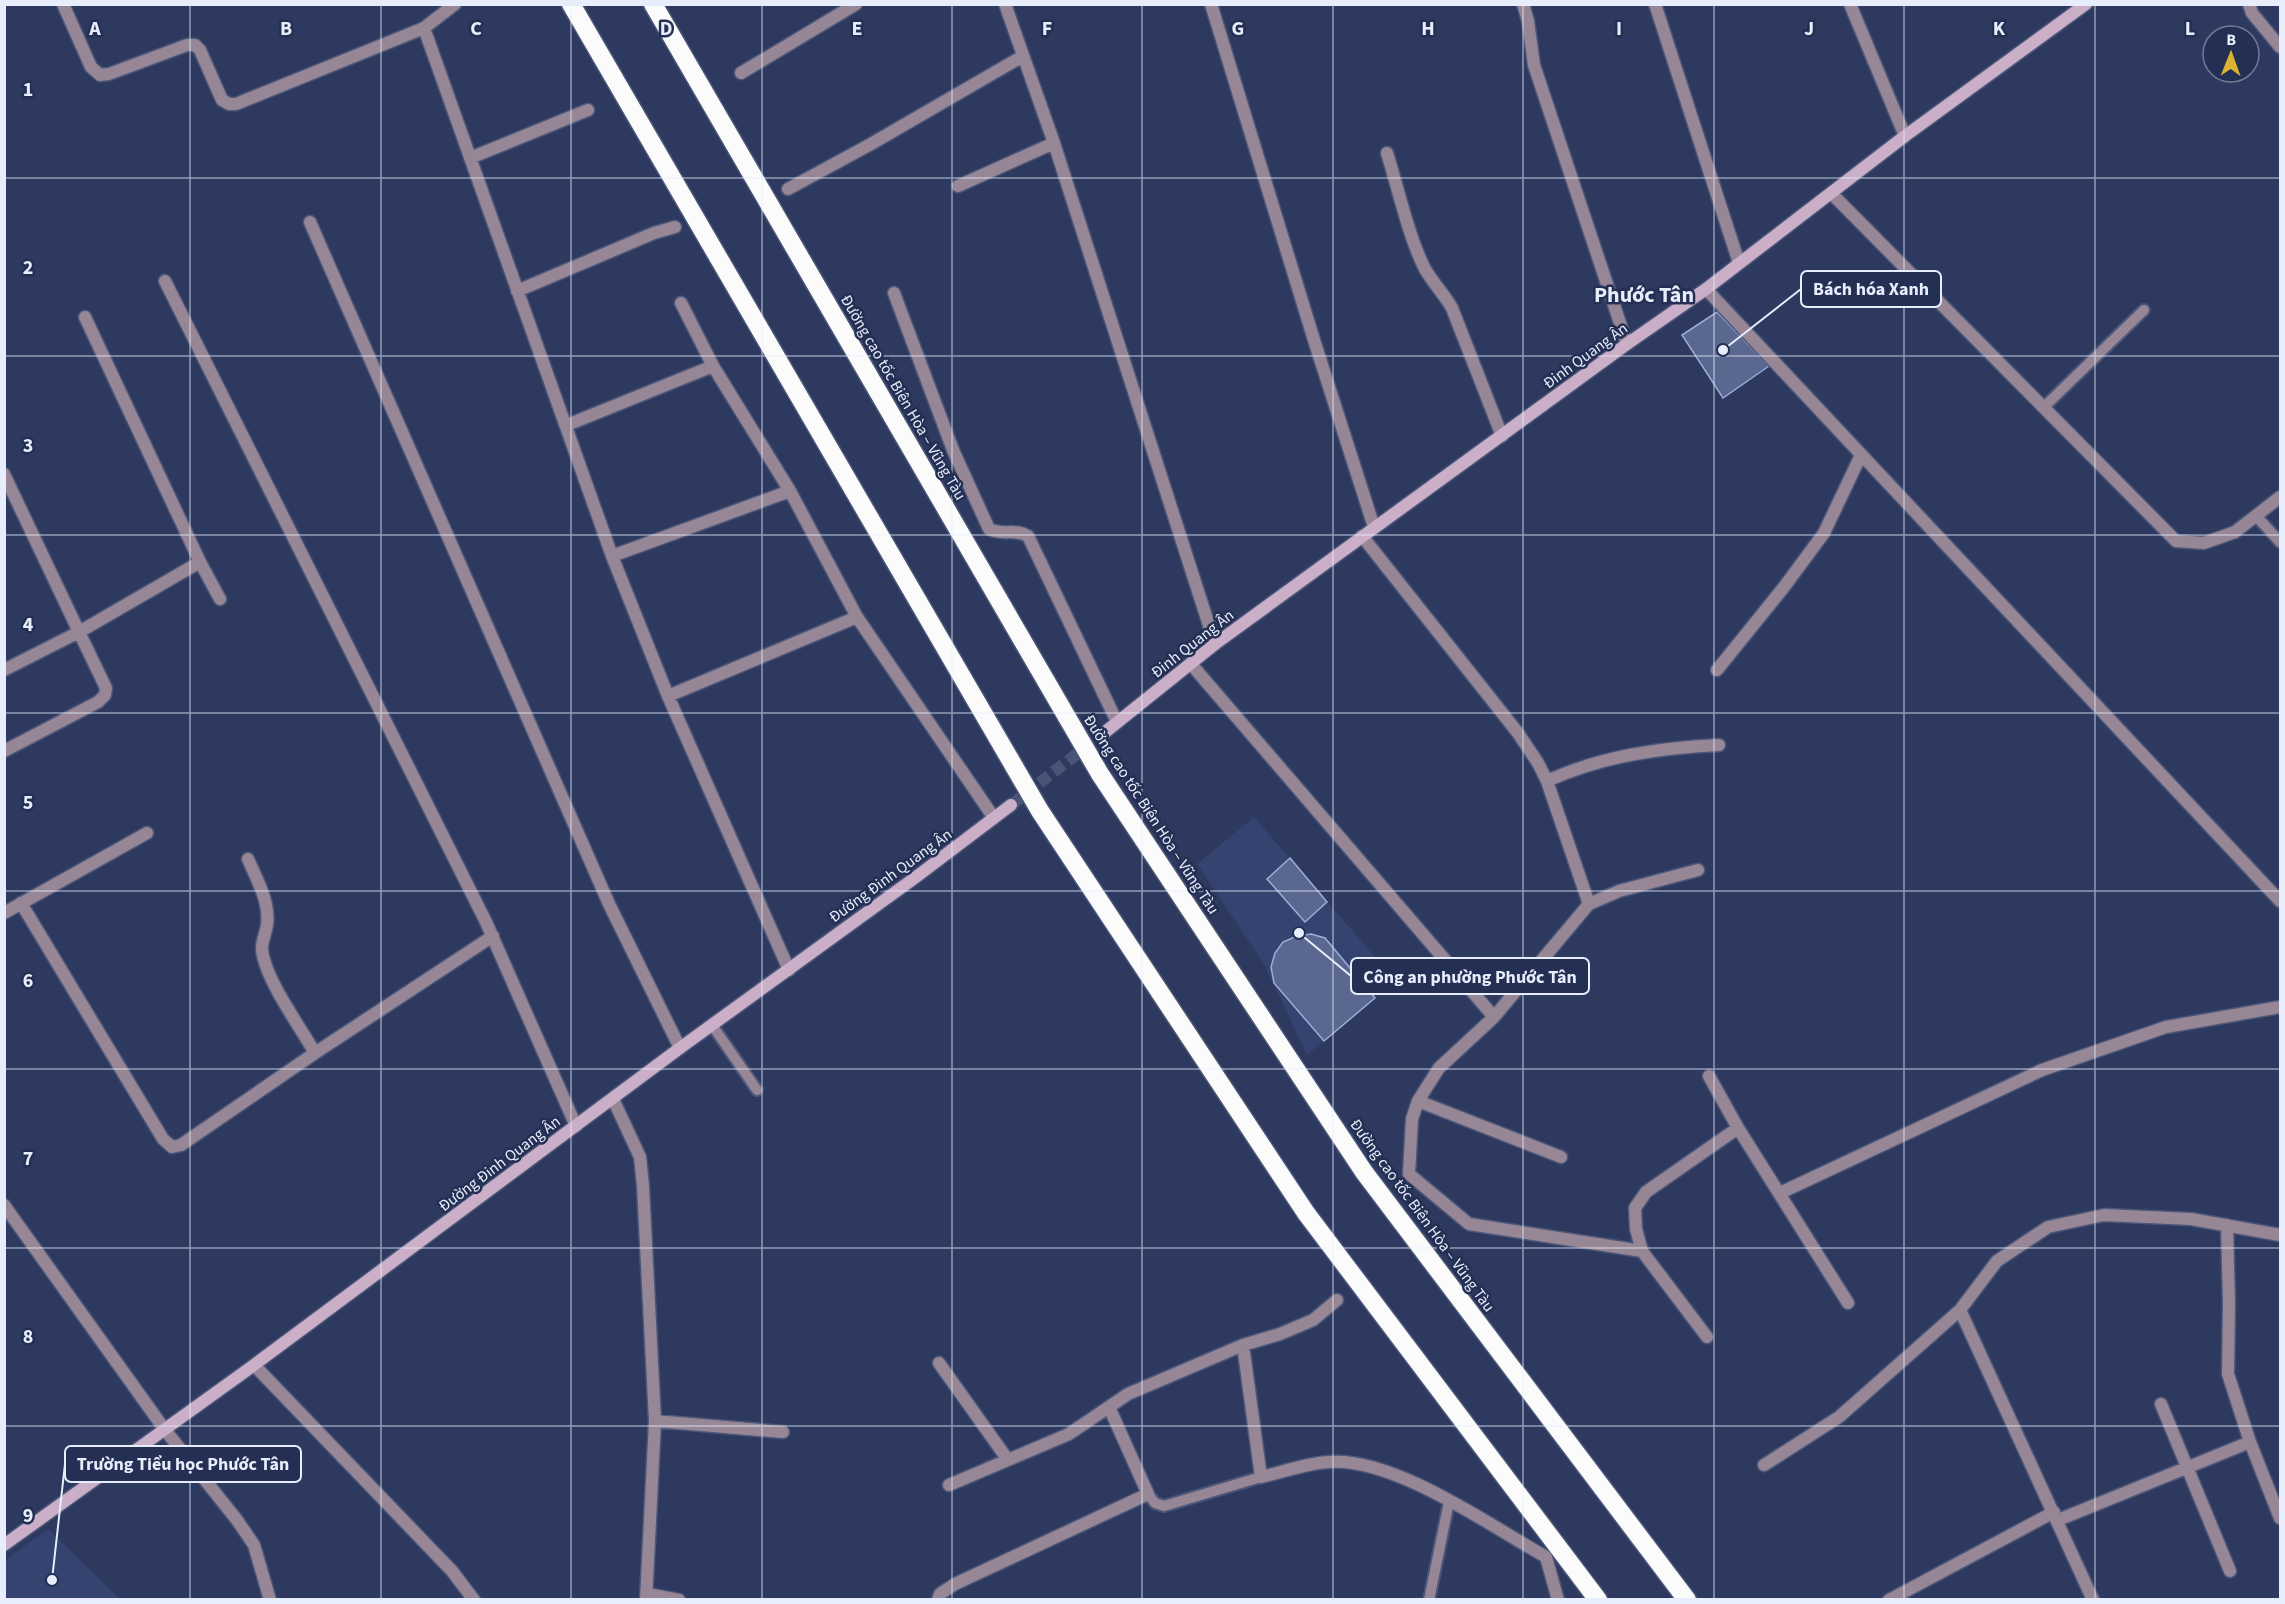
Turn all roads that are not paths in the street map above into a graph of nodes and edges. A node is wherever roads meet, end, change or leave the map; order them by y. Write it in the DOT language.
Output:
graph roads {
  1 [pos="63,4"];
  2 [pos="456,4"];
  3 [pos="571,4"];
  4 [pos="653,4"];
  5 [pos="856,4"];
  6 [pos="1005,4"];
  7 [pos="1211,4"];
  8 [pos="1523,4"];
  9 [pos="1655,4"];
  10 [pos="1850,4"];
  11 [pos="2086,4"];
  12 [pos="2249,4"];
  13 [pos="424,28"];
  14 [pos="2280,47"];
  15 [pos="1023,56"];
  16 [pos="741,72"];
  17 [pos="588,110"];
  18 [pos="1905,136"];
  19 [pos="1054,143"];
  20 [pos="1387,153"];
  21 [pos="470,158"];
  22 [pos="958,186"];
  23 [pos="788,189"];
  24 [pos="1832,193"];
  25 [pos="310,222"];
  26 [pos="675,227"];
  27 [pos="1739,263"];
  28 [pos="165,281"];
  29 [pos="1706,289"];
  30 [pos="517,291"];
  31 [pos="894,293"];
  32 [pos="681,303"];
  33 [pos="2144,310"];
  34 [pos="85,317"];
  35 [pos="1627,344"];
  36 [pos="713,366"];
  37 [pos="2045,406"];
  38 [pos="567,425"];
  39 [pos="1502,436"];
  40 [pos="1861,454"];
  41 [pos="4,474"];
  42 [pos="790,491"];
  43 [pos="2280,497"];
  44 [pos="2257,517"];
  45 [pos="1374,527"];
  46 [pos="1362,536"];
  47 [pos="2280,542"];
  48 [pos="612,556"];
  49 [pos="200,562"];
  50 [pos="220,598"];
  51 [pos="857,617"];
  52 [pos="79,632"];
  53 [pos="1215,644"];
  54 [pos="1191,664"];
  55 [pos="4,670"];
  56 [pos="1717,670"];
  57 [pos="668,696"];
  58 [pos="1117,722"];
  59 [pos="1104,733"];
  60 [pos="1719,745"];
  61 [pos="4,751"];
  62 [pos="1547,781"];
  63 [pos="1011,805"];
  64 [pos="994,818"];
  65 [pos="147,833"];
  66 [pos="249,859"];
  67 [pos="1698,870"];
  68 [pos="2280,902"];
  69 [pos="21,903"];
  70 [pos="1589,904"];
  71 [pos="4,913"];
  72 [pos="493,936"];
  73 [pos="789,970"];
  74 [pos="2280,1007"];
  75 [pos="1494,1017"];
  76 [pos="712,1024"];
  77 [pos="680,1048"];
  78 [pos="315,1053"];
  79 [pos="1709,1076"];
  80 [pos="757,1090"];
  81 [pos="613,1099"];
  82 [pos="1418,1101"];
  83 [pos="576,1126"];
  84 [pos="1738,1128"];
  85 [pos="1561,1157"];
  86 [pos="1780,1193"];
  87 [pos="4,1205"];
  88 [pos="2227,1225"];
  89 [pos="2280,1235"];
  90 [pos="1642,1251"];
  91 [pos="1337,1300"];
  92 [pos="1848,1303"];
  93 [pos="1960,1310"];
  94 [pos="1707,1337"];
  95 [pos="1243,1346"];
  96 [pos="939,1363"];
  97 [pos="254,1365"];
  98 [pos="2161,1404"];
  99 [pos="1109,1407"];
  100 [pos="655,1421"];
  101 [pos="165,1430"];
  102 [pos="783,1432"];
  103 [pos="2250,1442"];
  104 [pos="1008,1460"];
  105 [pos="1764,1466"];
  106 [pos="2188,1469"];
  107 [pos="1261,1477"];
  108 [pos="949,1485"];
  109 [pos="1148,1494"];
  110 [pos="1449,1502"];
  111 [pos="2056,1516"];
  112 [pos="2280,1518"];
  113 [pos="4,1545"];
  114 [pos="2230,1571"];
  115 [pos="647,1597"];
  116 [pos="270,1599"];
  117 [pos="474,1599"];
  118 [pos="679,1599"];
  119 [pos="938,1599"];
  120 [pos="1429,1599"];
  121 [pos="1558,1599"];
  122 [pos="1598,1599"];
  123 [pos="1687,1599"];
  124 [pos="1889,1599"];
  125 [pos="2094,1599"];
  1 -- 13 [label="street"];
  2 -- 13 [label="street"];
  3 -- 122 [label="highway"];
  4 -- 123 [label="highway, Đường cao tốc Biên Hòa – Vũng Tàu"];
  5 -- 16 [label="street"];
  6 -- 15 [label="street"];
  7 -- 45 [label="street"];
  8 -- 35 [label="street"];
  9 -- 27 [label="street"];
  10 -- 18 [label="street"];
  11 -- 18 [label="street, Đinh Quang Ân"];
  12 -- 14 [label="street"];
  13 -- 21 [label="street"];
  15 -- 19 [label="street"];
  15 -- 23 [label="street"];
  17 -- 21 [label="street"];
  18 -- 24 [label="street, Đinh Quang Ân"];
  19 -- 22 [label="street"];
  19 -- 53 [label="street"];
  20 -- 39 [label="street"];
  21 -- 30 [label="street"];
  24 -- 27 [label="street, Đinh Quang Ân"];
  24 -- 37 [label="street"];
  25 -- 77 [label="street"];
  26 -- 30 [label="street"];
  27 -- 29 [label="street, Đinh Quang Ân"];
  28 -- 72 [label="street"];
  29 -- 35 [label="street, Đinh Quang Ân"];
  29 -- 40 [label="street"];
  30 -- 38 [label="street"];
  31 -- 58 [label="street"];
  32 -- 36 [label="street"];
  33 -- 37 [label="lane"];
  34 -- 49 [label="street"];
  35 -- 39 [label="street, Đinh Quang Ân"];
  36 -- 38 [label="street"];
  36 -- 42 [label="street"];
  37 -- 44 [label="street"];
  38 -- 48 [label="street"];
  39 -- 45 [label="street, Đinh Quang Ân"];
  40 -- 56 [label="street"];
  40 -- 68 [label="street"];
  41 -- 52 [label="street"];
  42 -- 48 [label="street"];
  42 -- 51 [label="street"];
  43 -- 44 [label="street"];
  44 -- 47 [label="lane"];
  45 -- 46 [label="street, Đinh Quang Ân"];
  46 -- 53 [label="street, Đinh Quang Ân"];
  46 -- 62 [label="street"];
  48 -- 57 [label="street"];
  49 -- 50 [label="street"];
  49 -- 52 [label="street"];
  51 -- 57 [label="street"];
  51 -- 64 [label="street"];
  52 -- 55 [label="street"];
  52 -- 61 [label="street"];
  53 -- 54 [label="street, Đinh Quang Ân"];
  54 -- 58 [label="street, Đinh Quang Ân"];
  54 -- 75 [label="street"];
  57 -- 73 [label="street"];
  58 -- 59 [label="street, Đinh Quang Ân"];
  60 -- 62 [label="street"];
  62 -- 70 [label="street"];
  63 -- 64 [label="street, Đường Đinh Quang Ân"];
  64 -- 73 [label="street, Đường Đinh Quang Ân"];
  65 -- 69 [label="street"];
  66 -- 78 [label="street"];
  67 -- 70 [label="street"];
  69 -- 71 [label="street"];
  69 -- 78 [label="street"];
  70 -- 75 [label="street"];
  72 -- 78 [label="street"];
  72 -- 83 [label="street"];
  73 -- 76 [label="street, Đường Đinh Quang Ân"];
  74 -- 86 [label="street"];
  75 -- 82 [label="street"];
  76 -- 77 [label="street, Đường Đinh Quang Ân"];
  76 -- 80 [label="lane"];
  77 -- 81 [label="street, Đường Đinh Quang Ân"];
  79 -- 84 [label="street"];
  81 -- 83 [label="street, Đường Đinh Quang Ân"];
  81 -- 100 [label="street"];
  82 -- 85 [label="street"];
  82 -- 90 [label="street"];
  83 -- 97 [label="street, Đường Đinh Quang Ân"];
  84 -- 86 [label="street"];
  84 -- 90 [label="street"];
  86 -- 92 [label="street"];
  87 -- 101 [label="street"];
  88 -- 89 [label="street"];
  88 -- 93 [label="street"];
  88 -- 103 [label="street"];
  90 -- 94 [label="street"];
  91 -- 95 [label="street"];
  93 -- 105 [label="street"];
  93 -- 111 [label="street"];
  95 -- 99 [label="street"];
  95 -- 107 [label="street"];
  96 -- 104 [label="street"];
  97 -- 101 [label="street, Đường Đinh Quang Ân"];
  97 -- 117 [label="street"];
  98 -- 106 [label="street"];
  99 -- 104 [label="street"];
  99 -- 109 [label="street"];
  100 -- 102 [label="street"];
  100 -- 115 [label="street"];
  101 -- 113 [label="street, Đường Đinh Quang Ân"];
  101 -- 116 [label="street"];
  103 -- 106 [label="street"];
  103 -- 112 [label="street"];
  104 -- 108 [label="street"];
  106 -- 111 [label="street"];
  106 -- 114 [label="street"];
  107 -- 109 [label="lane"];
  107 -- 110 [label="street"];
  109 -- 119 [label="street"];
  110 -- 120 [label="lane"];
  110 -- 121 [label="street"];
  111 -- 124 [label="street"];
  111 -- 125 [label="street"];
  115 -- 118 [label="street"];
}
